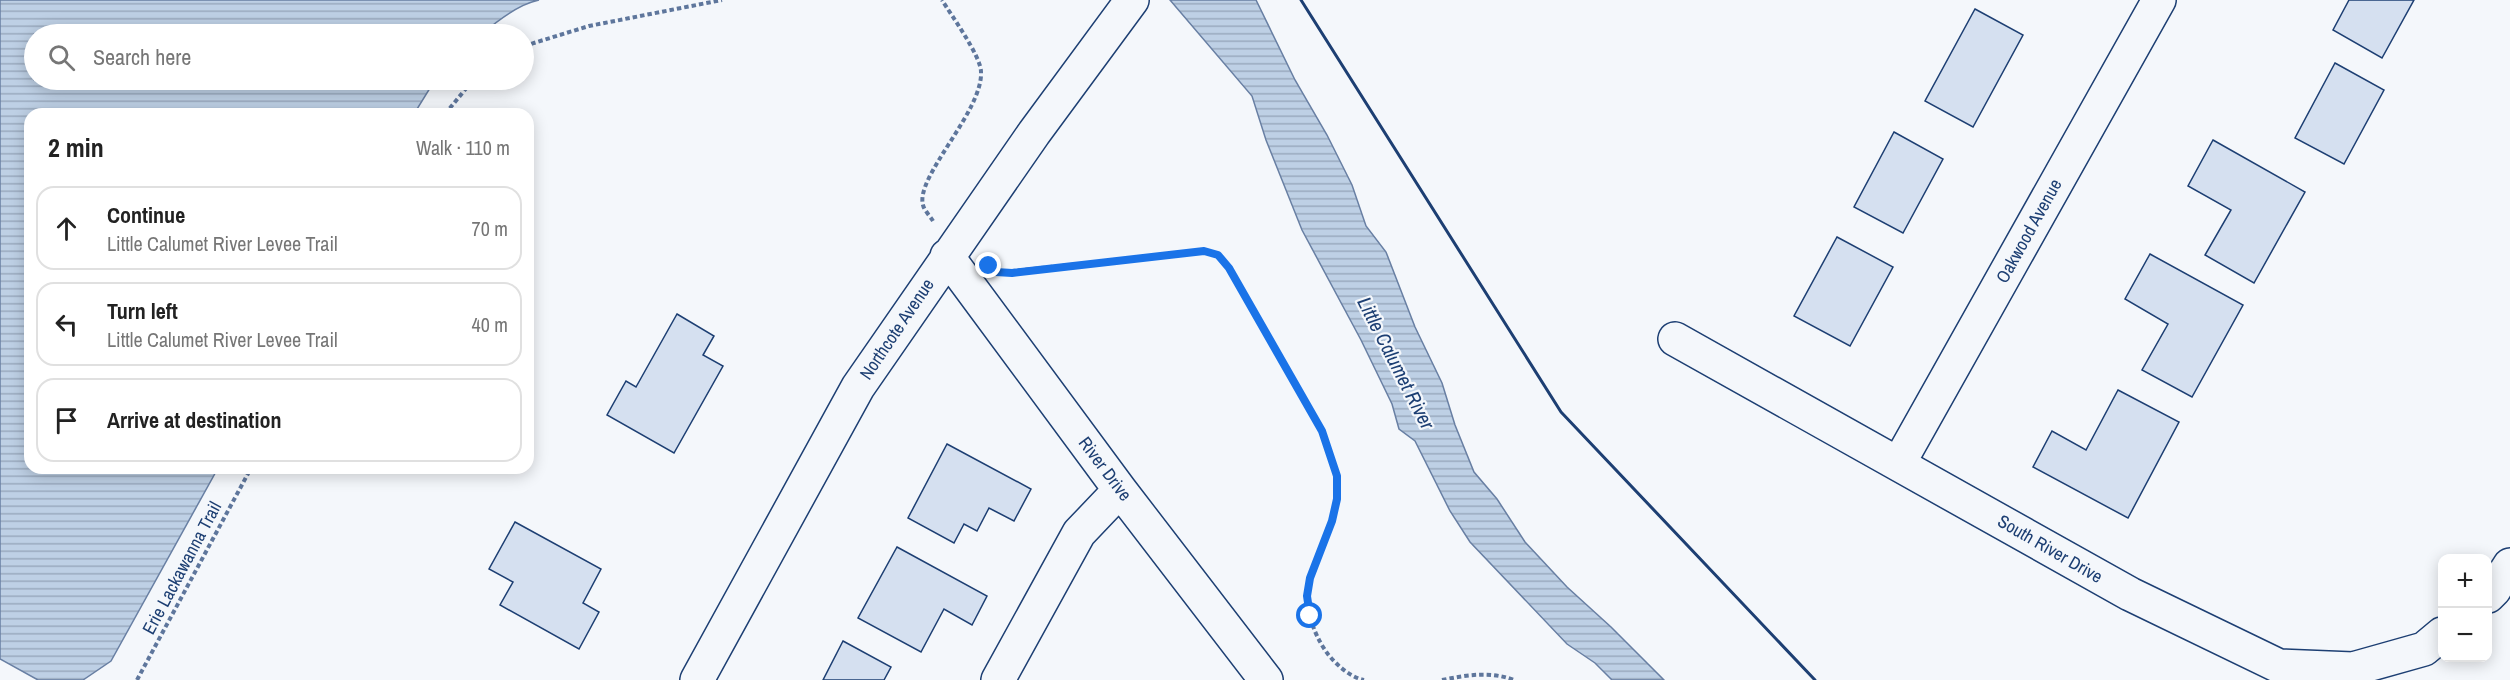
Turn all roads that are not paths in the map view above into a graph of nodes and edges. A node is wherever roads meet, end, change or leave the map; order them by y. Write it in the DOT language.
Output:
graph roads {
  1 [pos="1132,0"];
  2 [pos="2159,0"];
  3 [pos="947,256"];
  4 [pos="1676,339"];
  5 [pos="1899,463"];
  6 [pos="1120,490"];
  7 [pos="2510,565"];
  8 [pos="2492,592"];
  9 [pos="2438,637"];
  10 [pos="697,680"];
  11 [pos="998,680"];
  12 [pos="1266,680"];
  1 -- 3 [label="street, Northcote Avenue"];
  2 -- 5 [label="street, Oakwood Avenue"];
  3 -- 6 [label="street, River Drive"];
  3 -- 10 [label="street, Northcote Avenue"];
  4 -- 5 [label="street, South River Drive"];
  5 -- 9 [label="street, South River Drive"];
  6 -- 11 [label="street"];
  6 -- 12 [label="street, River Drive"];
  7 -- 8 [label="street"];
}
